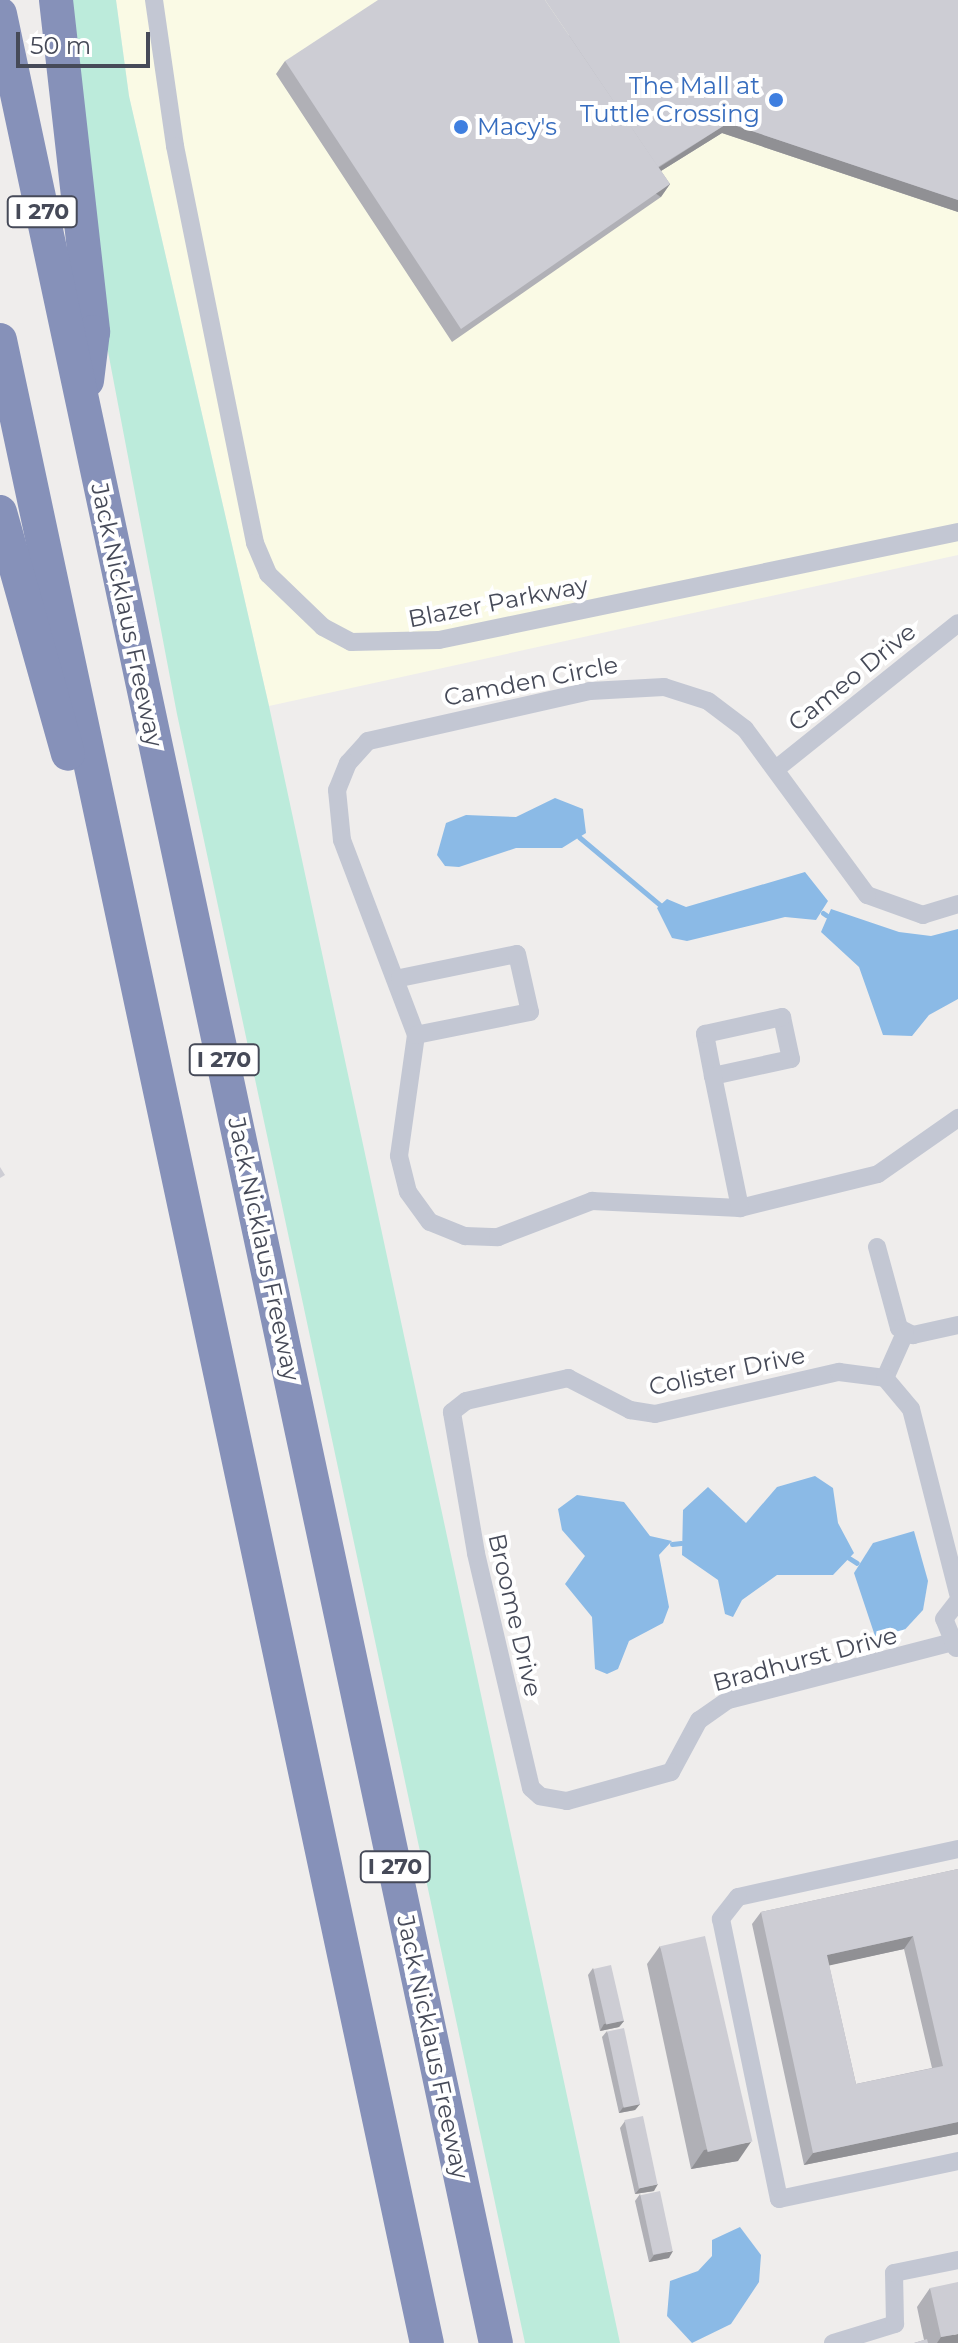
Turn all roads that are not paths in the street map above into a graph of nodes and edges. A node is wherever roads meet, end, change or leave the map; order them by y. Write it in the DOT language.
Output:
graph roads {
  1 [pos="56,0"];
  2 [pos="154,0"];
  3 [pos="0,14"];
  4 [pos="0,340"];
  5 [pos="84,409"];
  6 [pos="0,512"];
  7 [pos="958,532"];
  8 [pos="958,623"];
  9 [pos="776,769"];
  10 [pos="958,904"];
  11 [pos="127,935"];
  12 [pos="400,978"];
  13 [pos="416,1035"];
  14 [pos="713,1076"];
  15 [pos="958,1118"];
  16 [pos="740,1208"];
  17 [pos="877,1247"];
  18 [pos="958,1325"];
  19 [pos="905,1333"];
  20 [pos="885,1378"];
  21 [pos="452,1412"];
  22 [pos="958,1594"];
  23 [pos="958,1601"];
  24 [pos="954,1646"];
  25 [pos="567,1801"];
  26 [pos="958,1849"];
  27 [pos="958,2161"];
  28 [pos="958,2260"];
  29 [pos="427,2343"];
  30 [pos="496,2343"];
  31 [pos="833,2343"];
  1 -- 5 [label="highway"];
  2 -- 7 [label="street, Blazer Parkway"];
  3 -- 5 [label="highway, Jack Nicklaus Freeway / I 270"];
  4 -- 11 [label="highway, I 270"];
  5 -- 30 [label="highway, Jack Nicklaus Freeway / I 270"];
  6 -- 11 [label="highway"];
  8 -- 9 [label="street, Cameo Drive"];
  9 -- 10 [label="street, Camden Circle"];
  9 -- 12 [label="street, Camden Circle"];
  11 -- 29 [label="highway, I 270"];
  12 -- 13 [label="street, Camden Circle"];
  12 -- 13 [label="street"];
  13 -- 16 [label="street"];
  14 -- 14 [label="street"];
  14 -- 16 [label="street"];
  15 -- 16 [label="street"];
  17 -- 19 [label="street"];
  18 -- 19 [label="street"];
  19 -- 20 [label="street"];
  20 -- 21 [label="street, Colister Drive"];
  20 -- 22 [label="street"];
  21 -- 25 [label="street, Broome Drive"];
  23 -- 24 [label="street"];
  24 -- 25 [label="street, Bradhurst Drive"];
  26 -- 27 [label="street"];
  28 -- 31 [label="street"];
}
